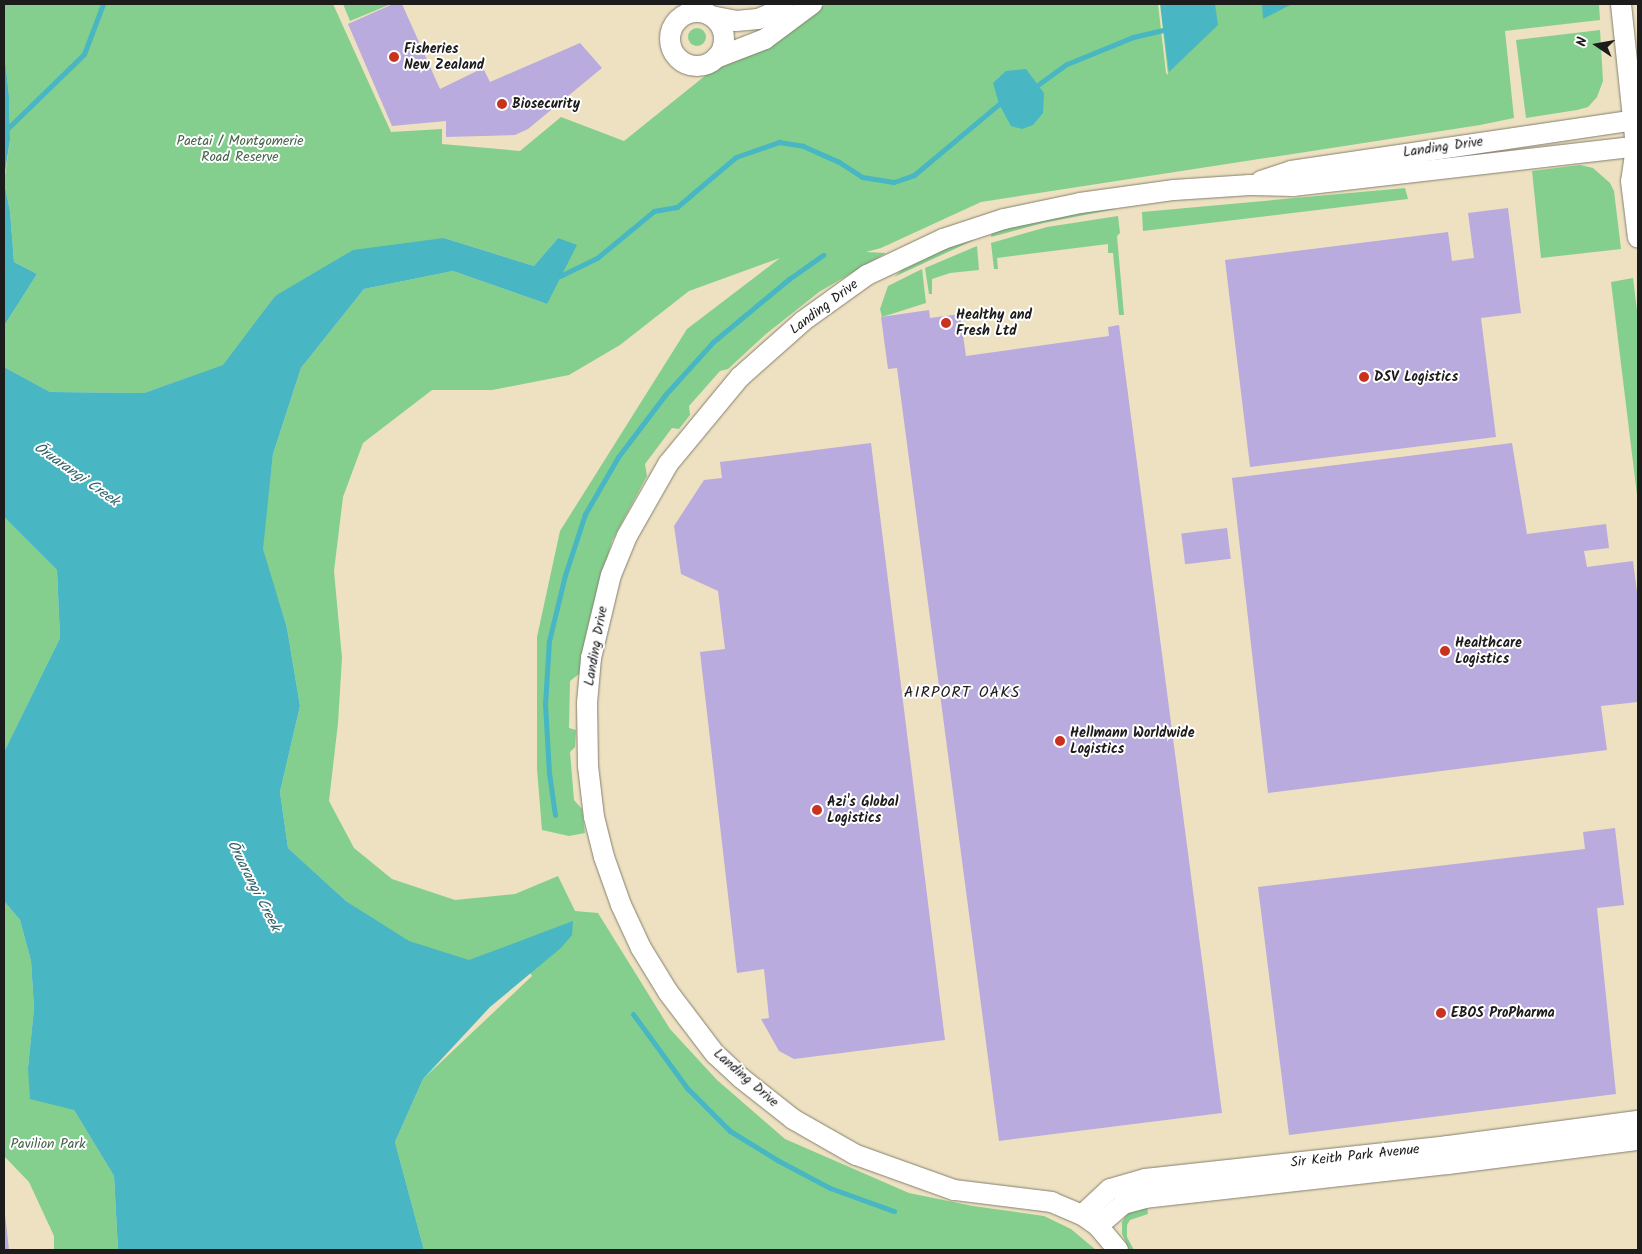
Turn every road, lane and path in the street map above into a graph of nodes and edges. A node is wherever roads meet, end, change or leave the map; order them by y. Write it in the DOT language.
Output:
graph roads {
  1 [pos="783,4"];
  2 [pos="812,4"];
  3 [pos="1621,4"];
  4 [pos="711,16"];
  5 [pos="716,58"];
  6 [pos="1636,120"];
  7 [pos="1638,148"];
  8 [pos="1250,186"];
  9 [pos="1638,238"];
  10 [pos="1638,1121"];
  11 [pos="1638,1140"];
  12 [pos="1090,1220"];
  13 [pos="1118,1250"];
  1 -- 4 [label="street"];
  2 -- 5 [label="street"];
  3 -- 6 [label="street"];
  4 -- 5 [label="street"];
  4 -- 5 [label="street"];
  6 -- 7 [label="street"];
  6 -- 8 [label="street, Landing Drive"];
  7 -- 8 [label="street, Landing Drive"];
  7 -- 9 [label="street"];
  8 -- 12 [label="street, Landing Drive"];
  10 -- 12 [label="street, Sir Keith Park Avenue"];
  11 -- 12 [label="street, Sir Keith Park Avenue"];
  12 -- 13 [label="street, Landing Drive"];
}
